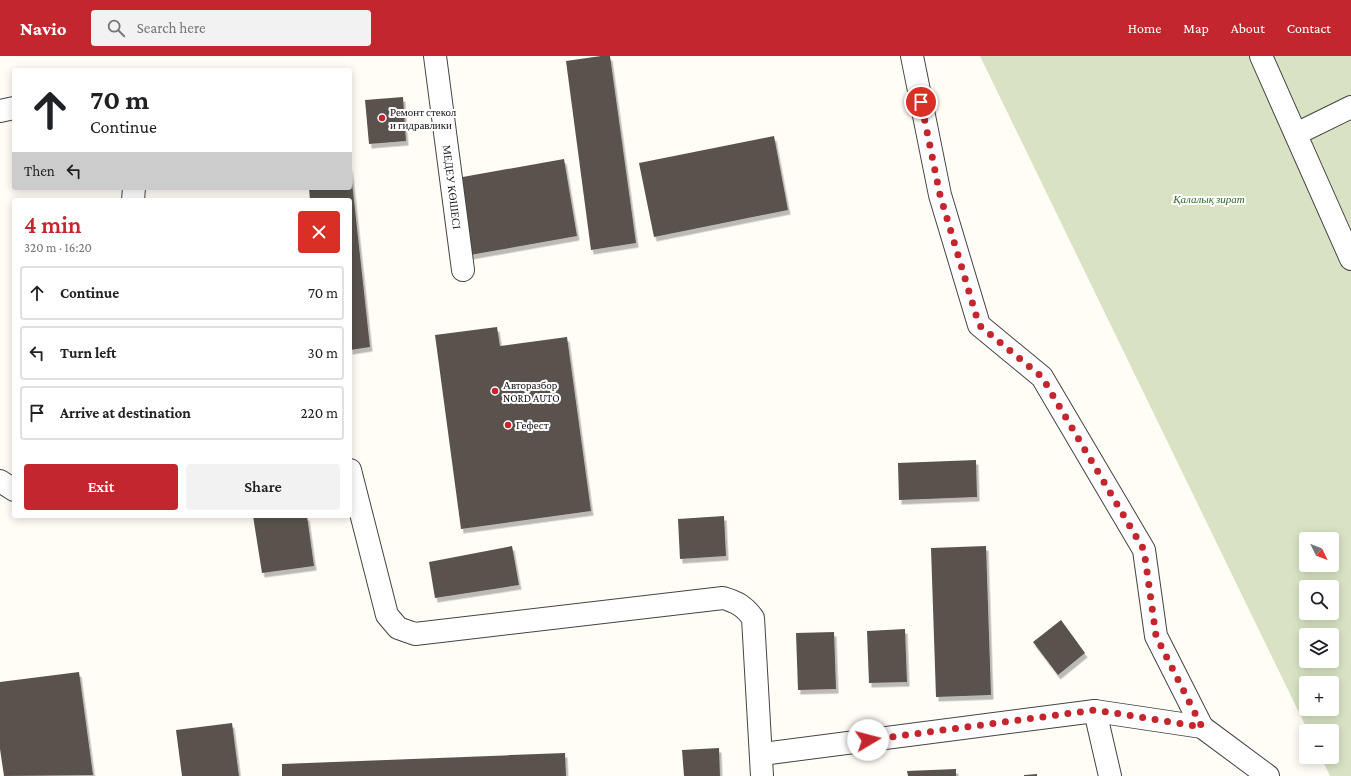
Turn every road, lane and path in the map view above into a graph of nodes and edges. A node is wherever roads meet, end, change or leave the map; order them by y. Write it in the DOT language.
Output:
graph roads {
  1 [pos="435,56"];
  2 [pos="912,56"];
  3 [pos="1261,56"];
  4 [pos="1351,107"];
  5 [pos="12,108"];
  6 [pos="0,111"];
  7 [pos="1296,134"];
  8 [pos="1351,259"];
  9 [pos="463,270"];
  10 [pos="352,478"];
  11 [pos="0,481"];
  12 [pos="12,489"];
  13 [pos="1095,710"];
  14 [pos="1202,727"];
  15 [pos="762,754"];
  16 [pos="762,776"];
  17 [pos="1110,776"];
  18 [pos="1268,776"];
  1 -- 9 [label="street, МЕДЕУ КӨШЕСІ"];
  2 -- 14 [label="street"];
  3 -- 7 [label="street"];
  4 -- 7 [label="street"];
  5 -- 6 [label="street"];
  7 -- 8 [label="street"];
  10 -- 15 [label="street"];
  11 -- 12 [label="street"];
  13 -- 14 [label="street"];
  13 -- 15 [label="street"];
  13 -- 17 [label="street"];
  14 -- 18 [label="street"];
  15 -- 16 [label="street"];
}
